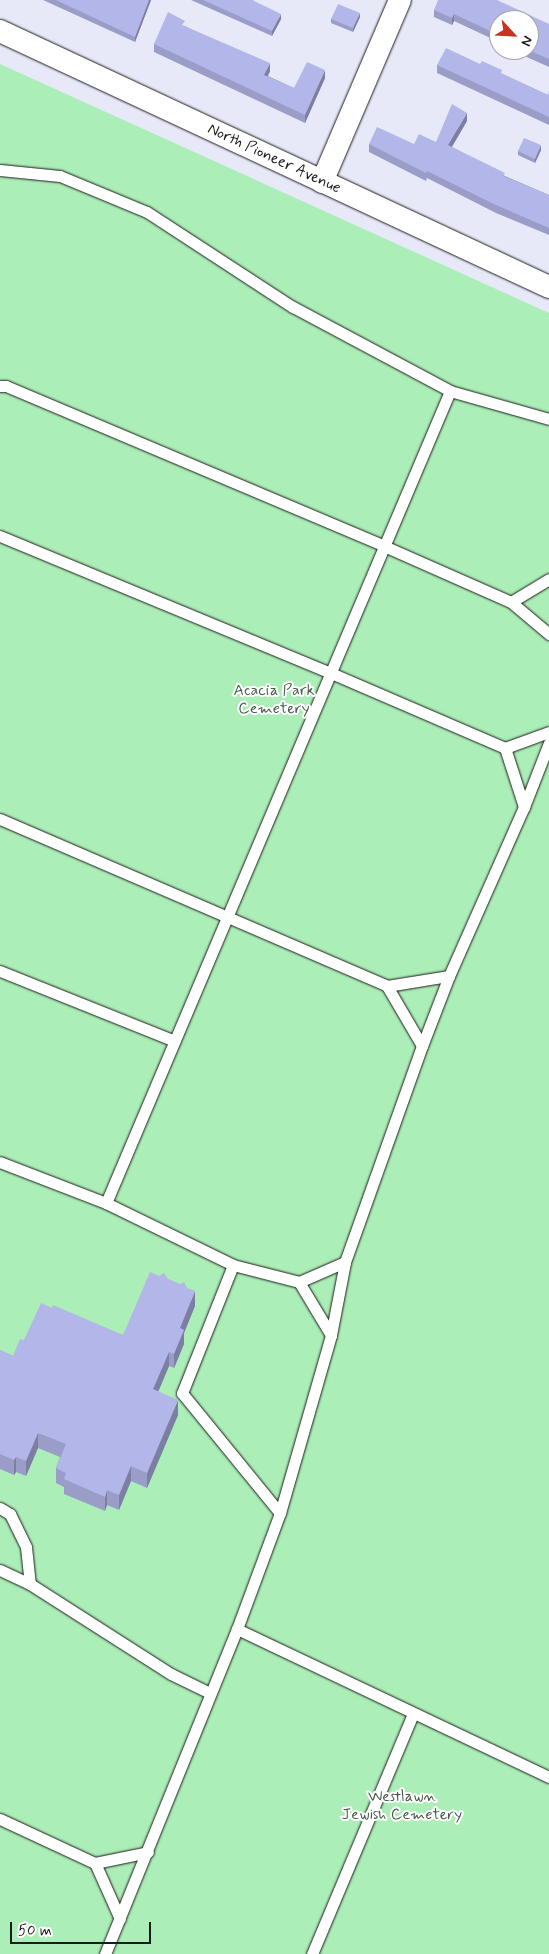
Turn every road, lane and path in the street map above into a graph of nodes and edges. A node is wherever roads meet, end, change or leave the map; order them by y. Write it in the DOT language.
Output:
graph roads {
  1 [pos="400,0"];
  2 [pos="0,31"];
  3 [pos="0,170"];
  4 [pos="322,182"];
  5 [pos="549,287"];
  6 [pos="0,386"];
  7 [pos="450,391"];
  8 [pos="549,419"];
  9 [pos="0,536"];
  10 [pos="384,546"];
  11 [pos="549,580"];
  12 [pos="511,602"];
  13 [pos="549,634"];
  14 [pos="331,673"];
  15 [pos="549,732"];
  16 [pos="549,743"];
  17 [pos="505,748"];
  18 [pos="524,807"];
  19 [pos="0,820"];
  20 [pos="227,917"];
  21 [pos="0,970"];
  22 [pos="449,976"];
  23 [pos="387,986"];
  24 [pos="175,1041"];
  25 [pos="422,1046"];
  26 [pos="0,1162"];
  27 [pos="106,1203"];
  28 [pos="345,1262"];
  29 [pos="233,1265"];
  30 [pos="299,1282"];
  31 [pos="331,1335"];
  32 [pos="0,1508"];
  33 [pos="280,1513"];
  34 [pos="0,1570"];
  35 [pos="30,1584"];
  36 [pos="237,1628"];
  37 [pos="210,1693"];
  38 [pos="413,1714"];
  39 [pos="549,1777"];
  40 [pos="0,1818"];
  41 [pos="148,1852"];
  42 [pos="95,1863"];
  43 [pos="120,1919"];
  44 [pos="104,1954"];
  45 [pos="312,1954"];
  1 -- 4 [label="street"];
  2 -- 4 [label="street, North Pioneer Avenue"];
  3 -- 7 [label="lane"];
  4 -- 5 [label="street, North Pioneer Avenue"];
  6 -- 10 [label="lane"];
  7 -- 8 [label="lane"];
  7 -- 10 [label="lane"];
  9 -- 14 [label="lane"];
  10 -- 12 [label="lane"];
  10 -- 14 [label="lane"];
  11 -- 12 [label="lane"];
  12 -- 13 [label="lane"];
  14 -- 17 [label="lane"];
  14 -- 20 [label="lane"];
  15 -- 17 [label="lane"];
  16 -- 18 [label="lane"];
  17 -- 18 [label="lane"];
  18 -- 22 [label="lane"];
  19 -- 20 [label="lane"];
  20 -- 23 [label="lane"];
  20 -- 24 [label="lane"];
  21 -- 24 [label="lane"];
  22 -- 23 [label="lane"];
  22 -- 25 [label="lane"];
  23 -- 25 [label="lane"];
  24 -- 27 [label="lane"];
  25 -- 28 [label="lane"];
  26 -- 27 [label="lane"];
  27 -- 29 [label="lane"];
  28 -- 30 [label="lane"];
  28 -- 31 [label="lane"];
  29 -- 30 [label="lane"];
  29 -- 33 [label="lane"];
  30 -- 31 [label="lane"];
  31 -- 33 [label="lane"];
  32 -- 35 [label="lane"];
  33 -- 36 [label="lane"];
  34 -- 35 [label="lane"];
  35 -- 37 [label="lane"];
  36 -- 37 [label="lane"];
  36 -- 38 [label="lane"];
  37 -- 41 [label="lane"];
  38 -- 39 [label="lane"];
  38 -- 45 [label="lane"];
  40 -- 42 [label="lane"];
  41 -- 42 [label="lane"];
  41 -- 43 [label="lane"];
  42 -- 43 [label="lane"];
  43 -- 44 [label="lane"];
}
